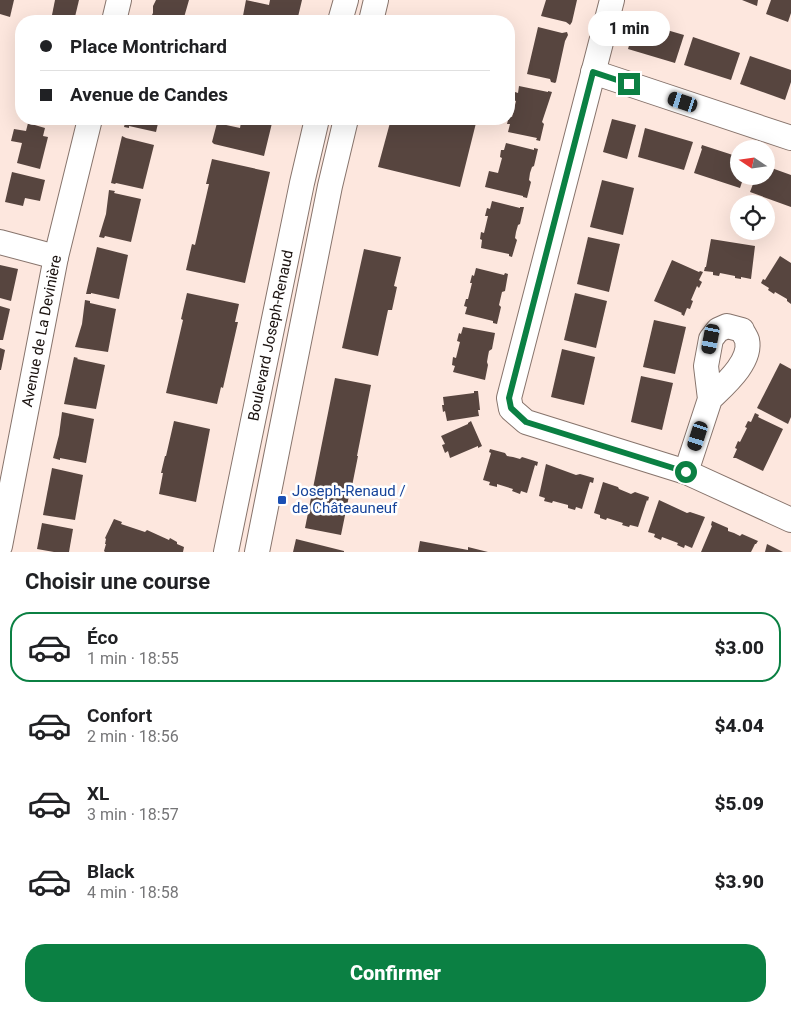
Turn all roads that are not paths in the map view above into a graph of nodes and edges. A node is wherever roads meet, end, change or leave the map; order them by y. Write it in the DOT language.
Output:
graph roads {
  1 [pos="119,0"];
  2 [pos="346,0"];
  3 [pos="376,0"];
  4 [pos="612,0"];
  5 [pos="115,15"];
  6 [pos="342,15"];
  7 [pos="372,15"];
  8 [pos="593,72"];
  9 [pos="89,125"];
  10 [pos="316,125"];
  11 [pos="345,125"];
  12 [pos="791,138"];
  13 [pos="0,242"];
  14 [pos="56,257"];
  15 [pos="710,399"];
  16 [pos="686,472"];
  17 [pos="791,520"];
  18 [pos="0,546"];
  19 [pos="226,552"];
  20 [pos="257,552"];
  1 -- 5 [label="street"];
  2 -- 6 [label="street"];
  3 -- 7 [label="street"];
  4 -- 8 [label="street"];
  8 -- 12 [label="street"];
  8 -- 16 [label="street"];
  9 -- 14 [label="street, Avenue de La Devinière"];
  10 -- 19 [label="street, Boulevard Joseph-Renaud"];
  11 -- 20 [label="street, Boulevard Joseph-Renaud"];
  13 -- 14 [label="street"];
  14 -- 18 [label="street, Avenue de La Devinière"];
  15 -- 16 [label="street"];
  16 -- 17 [label="street"];
}
